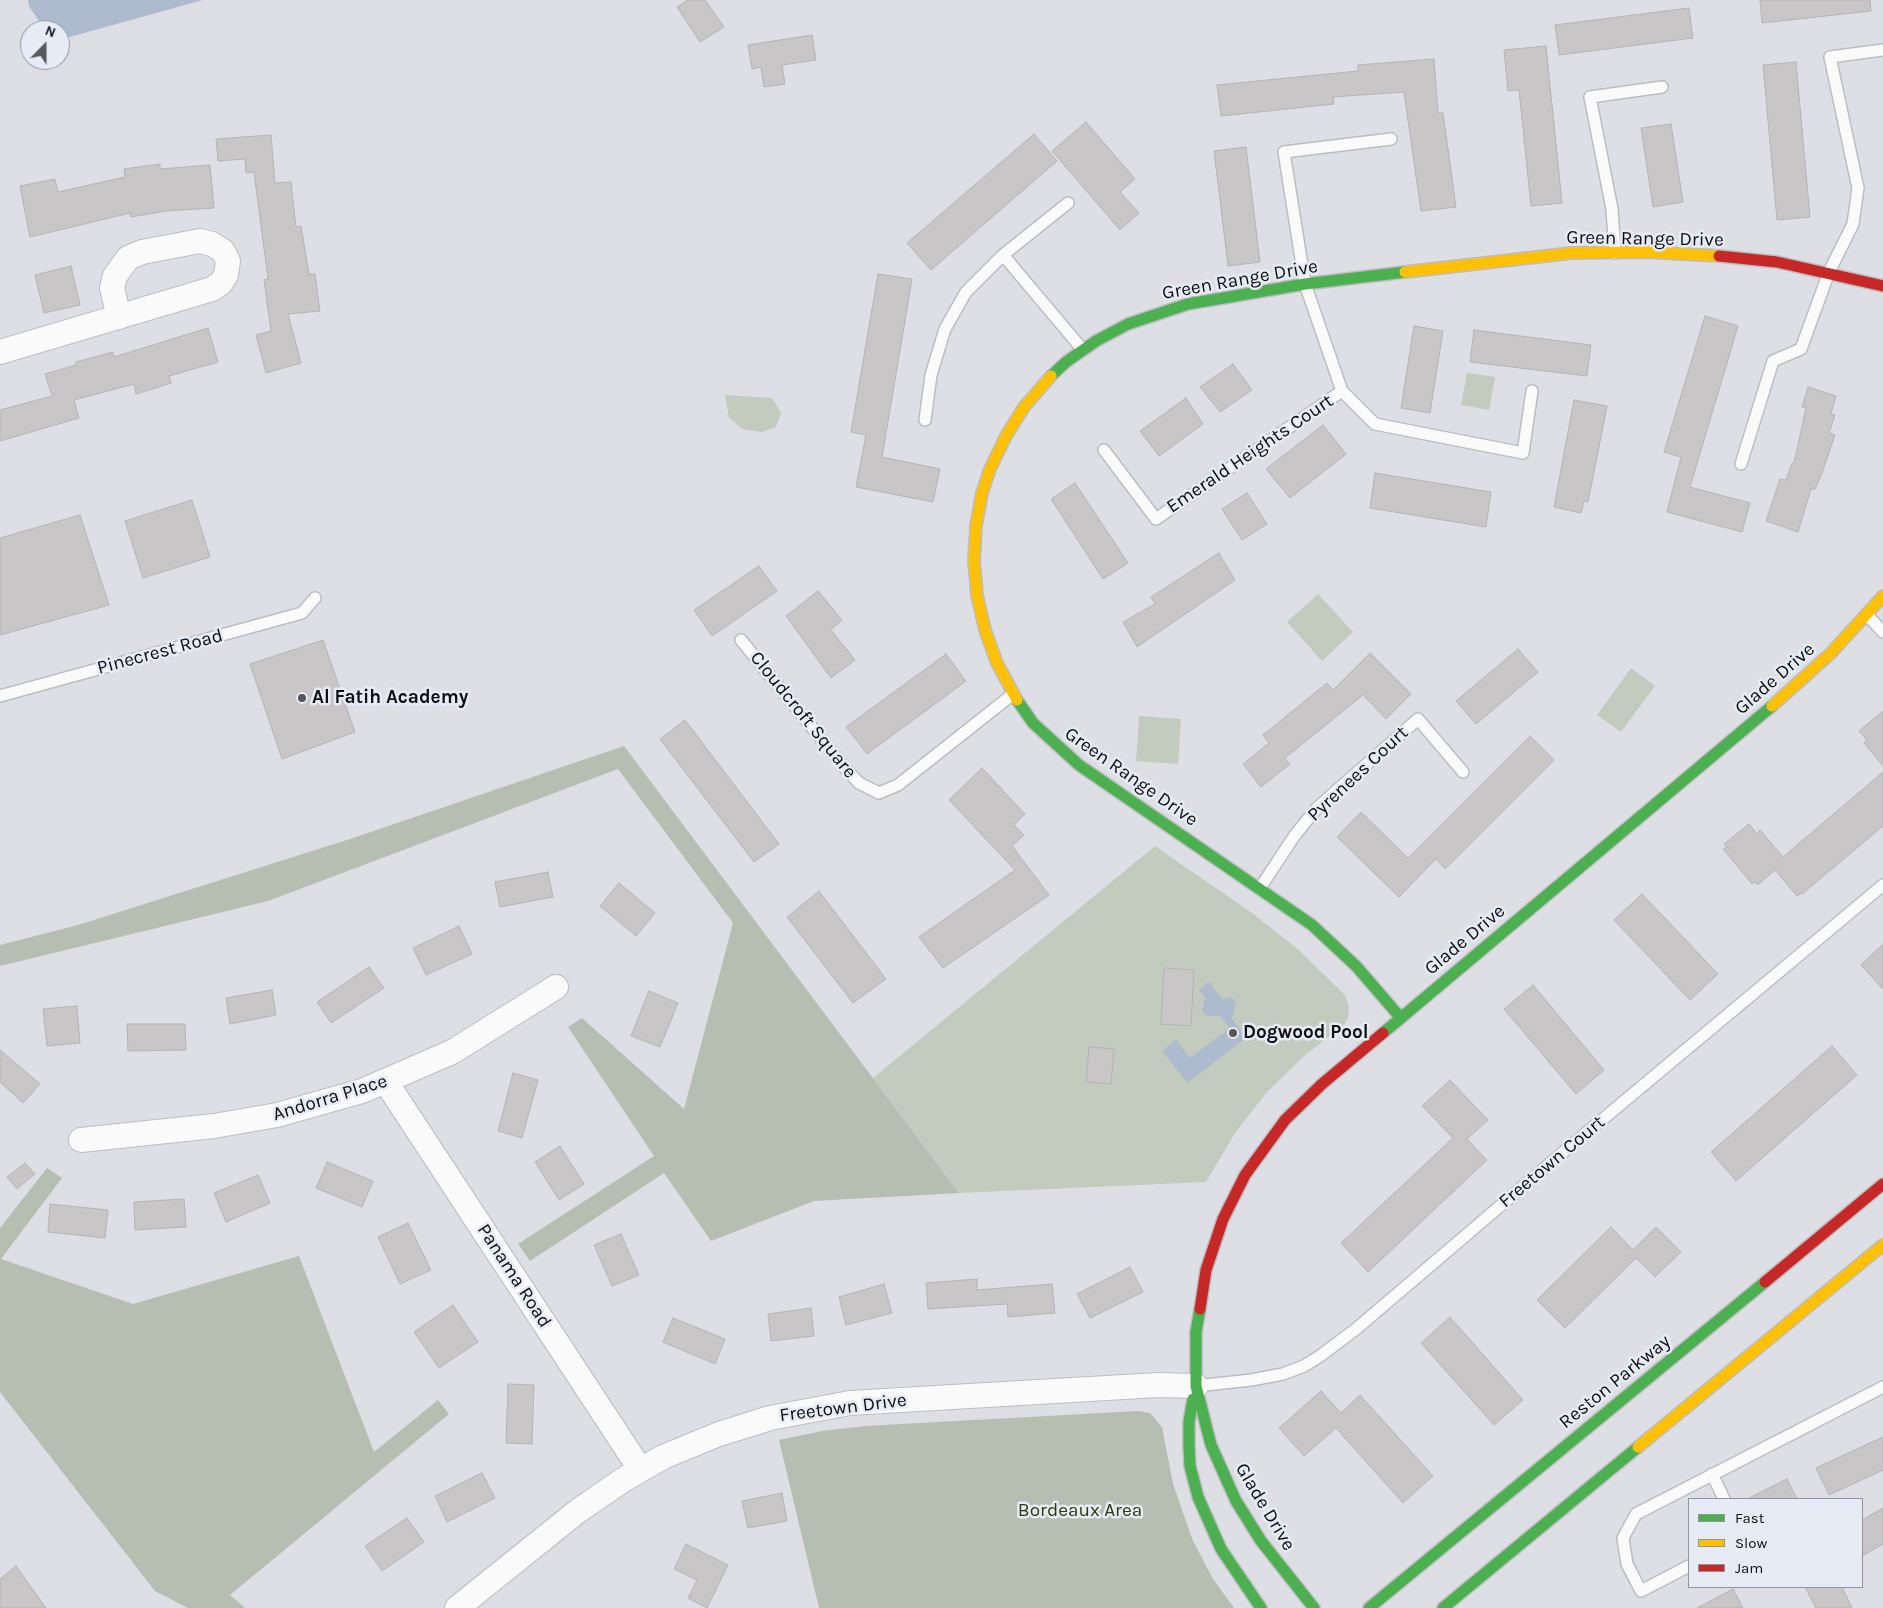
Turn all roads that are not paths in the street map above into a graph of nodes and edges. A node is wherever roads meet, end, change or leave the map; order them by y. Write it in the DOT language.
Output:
graph roads {
  1 [pos="1883,50"];
  2 [pos="1662,87"];
  3 [pos="1391,139"];
  4 [pos="1068,203"];
  5 [pos="1615,253"];
  6 [pos="1003,255"];
  7 [pos="1829,272"];
  8 [pos="1305,284"];
  9 [pos="1883,286"];
  10 [pos="119,317"];
  11 [pos="1083,350"];
  12 [pos="0,352"];
  13 [pos="1532,390"];
  14 [pos="1342,391"];
  15 [pos="925,420"];
  16 [pos="1104,450"];
  17 [pos="1741,464"];
  18 [pos="1883,596"];
  19 [pos="314,598"];
  20 [pos="1867,615"];
  21 [pos="1883,632"];
  22 [pos="741,640"];
  23 [pos="1013,694"];
  24 [pos="0,696"];
  25 [pos="1463,772"];
  26 [pos="1883,886"];
  27 [pos="1260,888"];
  28 [pos="556,987"];
  29 [pos="1400,1017"];
  30 [pos="386,1082"];
  31 [pos="81,1140"];
  32 [pos="1883,1184"];
  33 [pos="1883,1245"];
  34 [pos="1196,1386"];
  35 [pos="1883,1387"];
  36 [pos="640,1470"];
  37 [pos="1712,1474"];
  38 [pos="1724,1498"];
  39 [pos="1688,1567"];
  40 [pos="457,1608"];
  41 [pos="1261,1608"];
  42 [pos="1314,1608"];
  43 [pos="1369,1608"];
  44 [pos="1443,1608"];
  1 -- 7 [label="lane"];
  2 -- 5 [label="lane"];
  3 -- 8 [label="lane, Emerald Heights Court"];
  4 -- 6 [label="lane"];
  5 -- 7 [label="street, Green Range Drive"];
  5 -- 8 [label="street, Green Range Drive"];
  6 -- 11 [label="lane"];
  6 -- 15 [label="lane"];
  7 -- 9 [label="street, Green Range Drive"];
  7 -- 17 [label="lane"];
  8 -- 11 [label="street, Green Range Drive"];
  8 -- 14 [label="lane, Emerald Heights Court"];
  10 -- 10 [label="street"];
  10 -- 12 [label="street"];
  11 -- 23 [label="street, Green Range Drive"];
  13 -- 14 [label="lane, Emerald Heights Court"];
  14 -- 16 [label="lane, Emerald Heights Court"];
  18 -- 20 [label="street, Glade Drive"];
  19 -- 24 [label="lane, Pinecrest Road"];
  20 -- 21 [label="lane"];
  20 -- 29 [label="street, Glade Drive"];
  22 -- 23 [label="lane, Cloudcroft Square"];
  23 -- 27 [label="street, Green Range Drive"];
  25 -- 27 [label="lane, Pyrenees Court"];
  26 -- 34 [label="lane, Freetown Court"];
  27 -- 29 [label="street, Green Range Drive"];
  28 -- 30 [label="street, Andorra Place"];
  29 -- 34 [label="street, Glade Drive"];
  30 -- 31 [label="street, Andorra Place"];
  30 -- 36 [label="street, Panama Road"];
  32 -- 43 [label="street, Reston Parkway"];
  33 -- 44 [label="street"];
  34 -- 36 [label="street, Freetown Drive"];
  34 -- 41 [label="street, Glade Drive"];
  34 -- 42 [label="street, Glade Drive"];
  35 -- 37 [label="lane"];
  36 -- 40 [label="street, Freetown Drive"];
  37 -- 38 [label="lane"];
  37 -- 39 [label="lane"];
}
